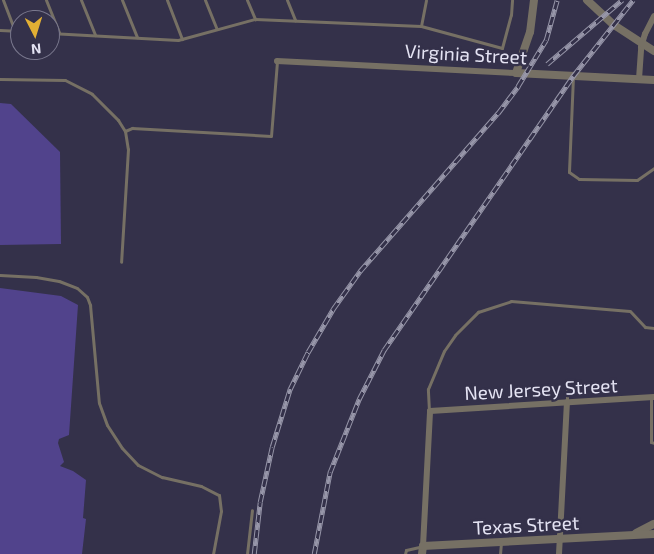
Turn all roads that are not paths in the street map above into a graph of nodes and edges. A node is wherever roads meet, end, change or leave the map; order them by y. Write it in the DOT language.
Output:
graph roads {
  1 [pos="3,0"];
  2 [pos="81,0"];
  3 [pos="122,0"];
  4 [pos="167,0"];
  5 [pos="205,0"];
  6 [pos="247,0"];
  7 [pos="287,0"];
  8 [pos="426,0"];
  9 [pos="512,0"];
  10 [pos="534,0"];
  11 [pos="587,0"];
  12 [pos="654,16"];
  13 [pos="10,18"];
  14 [pos="255,19"];
  15 [pos="295,21"];
  16 [pos="421,26"];
  17 [pos="216,29"];
  18 [pos="60,33"];
  19 [pos="95,35"];
  20 [pos="136,37"];
  21 [pos="182,38"];
  22 [pos="654,51"];
  23 [pos="277,61"];
  24 [pos="516,73"];
  25 [pos="574,76"];
  26 [pos="0,79"];
  27 [pos="639,79"];
  28 [pos="654,80"];
  29 [pos="125,131"];
  30 [pos="654,168"];
  31 [pos="121,262"];
  32 [pos="0,275"];
  33 [pos="654,328"];
  34 [pos="568,385"];
  35 [pos="652,397"];
  36 [pos="566,402"];
  37 [pos="430,411"];
  38 [pos="654,443"];
  39 [pos="252,510"];
  40 [pos="654,524"];
  41 [pos="654,534"];
  42 [pos="631,535"];
  43 [pos="560,539"];
  44 [pos="501,542"];
  45 [pos="423,550"];
  46 [pos="213,554"];
  47 [pos="247,554"];
  48 [pos="405,554"];
  49 [pos="500,554"];
  50 [pos="559,554"];
  1 -- 13 [label="lane"];
  2 -- 19 [label="lane"];
  3 -- 20 [label="lane"];
  4 -- 21 [label="lane"];
  5 -- 17 [label="lane"];
  6 -- 14 [label="lane"];
  7 -- 15 [label="lane"];
  8 -- 16 [label="lane"];
  9 -- 16 [label="lane"];
  10 -- 24 [label="street"];
  11 -- 22 [label="street"];
  12 -- 27 [label="street"];
  14 -- 15 [label="lane"];
  14 -- 17 [label="lane"];
  15 -- 16 [label="lane"];
  17 -- 21 [label="lane"];
  18 -- 19 [label="lane"];
  19 -- 20 [label="lane"];
  20 -- 21 [label="lane"];
  23 -- 24 [label="street, Virginia Street"];
  23 -- 29 [label="lane"];
  24 -- 25 [label="street, Virginia Street"];
  25 -- 27 [label="street, Virginia Street"];
  25 -- 30 [label="lane"];
  26 -- 29 [label="lane"];
  27 -- 28 [label="street, Virginia Street"];
  29 -- 31 [label="lane"];
  32 -- 46 [label="lane"];
  33 -- 37 [label="lane"];
  34 -- 36 [label="lane"];
  35 -- 36 [label="street, New Jersey Street"];
  35 -- 38 [label="lane"];
  36 -- 37 [label="street, New Jersey Street"];
  36 -- 43 [label="street"];
  37 -- 45 [label="street"];
  39 -- 47 [label="lane"];
  40 -- 42 [label="street, Texas Street"];
  41 -- 42 [label="street, Texas Street"];
  42 -- 43 [label="street, Texas Street"];
  43 -- 44 [label="street, Texas Street"];
  43 -- 50 [label="street"];
  44 -- 45 [label="street, Texas Street"];
  44 -- 49 [label="lane"];
  45 -- 48 [label="lane"];
}
